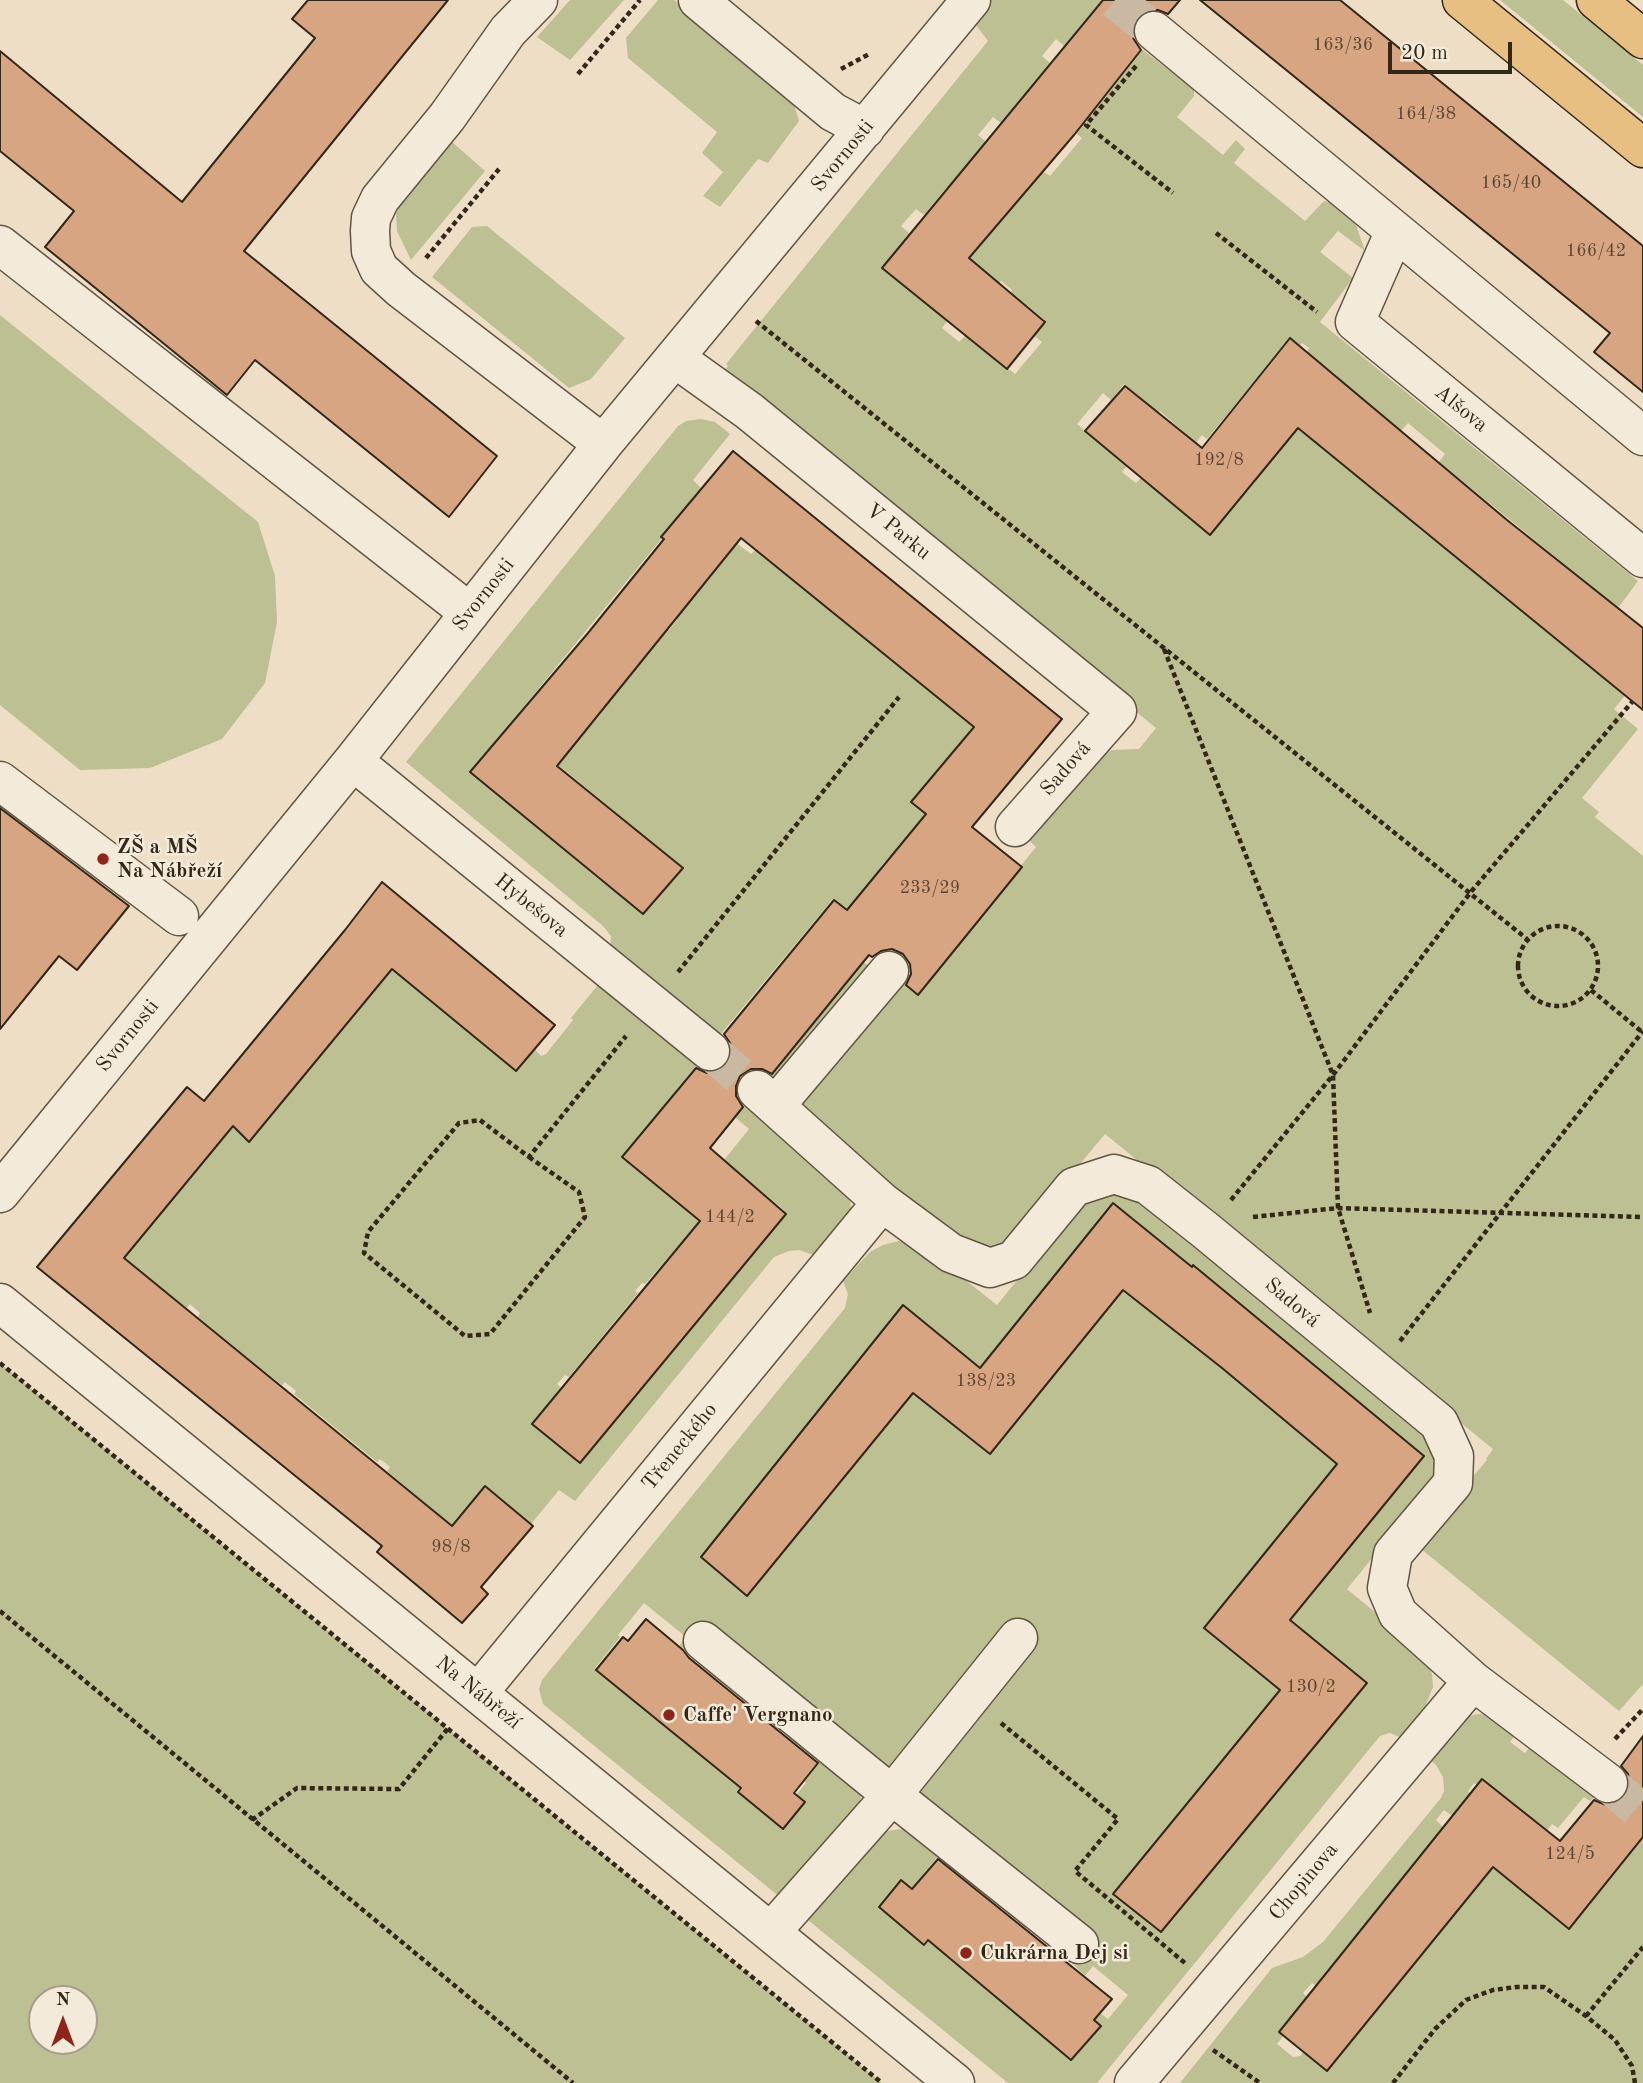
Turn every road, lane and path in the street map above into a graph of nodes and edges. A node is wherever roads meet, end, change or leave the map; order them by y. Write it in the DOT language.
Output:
graph roads {
  1 [pos="538,0"];
  2 [pos="640,0"];
  3 [pos="698,0"];
  4 [pos="971,0"];
  5 [pos="1462,0"];
  6 [pos="1596,0"];
  7 [pos="1157,34"];
  8 [pos="1643,38"];
  9 [pos="874,50"];
  10 [pos="578,74"];
  11 [pos="814,96"];
  12 [pos="866,129"];
  13 [pos="1643,148"];
  14 [pos="499,169"];
  15 [pos="1173,193"];
  16 [pos="1395,231"];
  17 [pos="1216,233"];
  18 [pos="0,245"];
  19 [pos="401,289"];
  20 [pos="725,297"];
  21 [pos="1324,317"];
  22 [pos="675,358"];
  23 [pos="1643,436"];
  24 [pos="603,444"];
  25 [pos="1643,558"];
  26 [pos="470,613"];
  27 [pos="1163,648"];
  28 [pos="899,697"];
  29 [pos="1632,702"];
  30 [pos="1117,710"];
  31 [pos="353,761"];
  32 [pos="0,781"];
  33 [pos="1016,827"];
  34 [pos="1470,892"];
  35 [pos="179,916"];
  36 [pos="1527,939"];
  37 [pos="889,971"];
  38 [pos="1591,990"];
  39 [pos="652,1004"];
  40 [pos="1643,1032"];
  41 [pos="710,1051"];
  42 [pos="1333,1075"];
  43 [pos="529,1157"];
  44 [pos="0,1193"];
  45 [pos="882,1202"];
  46 [pos="1338,1208"];
  47 [pos="1499,1212"];
  48 [pos="1643,1217"];
  49 [pos="1209,1226"];
  50 [pos="0,1303"];
  51 [pos="0,1363"];
  52 [pos="1380,1366"];
  53 [pos="0,1611"];
  54 [pos="1018,1639"];
  55 [pos="703,1641"];
  56 [pos="1473,1681"];
  57 [pos="478,1693"];
  58 [pos="970,1698"];
  59 [pos="448,1729"];
  60 [pos="1608,1783"];
  61 [pos="892,1795"];
  62 [pos="252,1821"];
  63 [pos="771,1932"];
  64 [pos="1079,1944"];
  65 [pos="1643,1947"];
  66 [pos="1215,1987"];
  67 [pos="1586,2016"];
  68 [pos="1181,2027"];
  69 [pos="573,2083"];
  70 [pos="883,2083"];
  71 [pos="956,2083"];
  72 [pos="1134,2083"];
  73 [pos="1260,2083"];
  74 [pos="1393,2083"];
  75 [pos="1635,2083"];
  1 -- 19 [label="street"];
  2 -- 10 [label="path"];
  3 -- 11 [label="street"];
  4 -- 12 [label="street, Svornosti"];
  5 -- 13 [label="main road"];
  6 -- 8 [label="main road"];
  7 -- 15 [label="path"];
  7 -- 16 [label="street"];
  9 -- 11 [label="path"];
  11 -- 12 [label="street"];
  12 -- 20 [label="street, Svornosti"];
  14 -- 19 [label="path"];
  16 -- 23 [label="street"];
  16 -- 25 [label="street, Alšova"];
  17 -- 21 [label="path"];
  18 -- 26 [label="street"];
  19 -- 24 [label="street"];
  20 -- 22 [label="street, Svornosti"];
  20 -- 27 [label="path"];
  22 -- 24 [label="street, Svornosti"];
  22 -- 30 [label="street, V Parku"];
  24 -- 26 [label="street, Svornosti"];
  26 -- 31 [label="street, Svornosti"];
  27 -- 34 [label="path"];
  27 -- 42 [label="path"];
  28 -- 39 [label="path"];
  29 -- 34 [label="path"];
  30 -- 33 [label="street, Sadová"];
  31 -- 39 [label="street, Hybešova"];
  31 -- 44 [label="street, Svornosti"];
  32 -- 35 [label="street"];
  34 -- 36 [label="path"];
  34 -- 42 [label="path"];
  36 -- 38 [label="path"];
  36 -- 38 [label="path"];
  37 -- 45 [label="street, Sadová"];
  38 -- 40 [label="path"];
  39 -- 41 [label="street, Hybešova"];
  39 -- 43 [label="path"];
  40 -- 47 [label="path"];
  42 -- 46 [label="path"];
  42 -- 49 [label="path"];
  43 -- 43 [label="path"];
  45 -- 49 [label="street, Sadová"];
  45 -- 57 [label="street, Třeneckého"];
  46 -- 47 [label="path"];
  46 -- 49 [label="path"];
  46 -- 52 [label="path"];
  47 -- 48 [label="path"];
  47 -- 52 [label="path"];
  49 -- 52 [label="street, Sadová"];
  50 -- 57 [label="street, Na Nábřeží"];
  51 -- 59 [label="path"];
  52 -- 56 [label="street, Sadová"];
  53 -- 62 [label="path"];
  54 -- 58 [label="street"];
  55 -- 61 [label="street"];
  56 -- 60 [label="street, Sadová"];
  56 -- 66 [label="street, Chopinova"];
  57 -- 59 [label="path"];
  57 -- 63 [label="street, Na Nábřeží"];
  58 -- 61 [label="street"];
  58 -- 66 [label="path"];
  59 -- 62 [label="path"];
  59 -- 70 [label="path"];
  61 -- 63 [label="street"];
  61 -- 64 [label="street"];
  62 -- 69 [label="path"];
  63 -- 71 [label="street, Na Nábřeží"];
  65 -- 67 [label="path"];
  66 -- 68 [label="street, Chopinova"];
  67 -- 74 [label="path"];
  67 -- 75 [label="path"];
  68 -- 72 [label="street, Chopinova"];
  68 -- 73 [label="path"];
}
